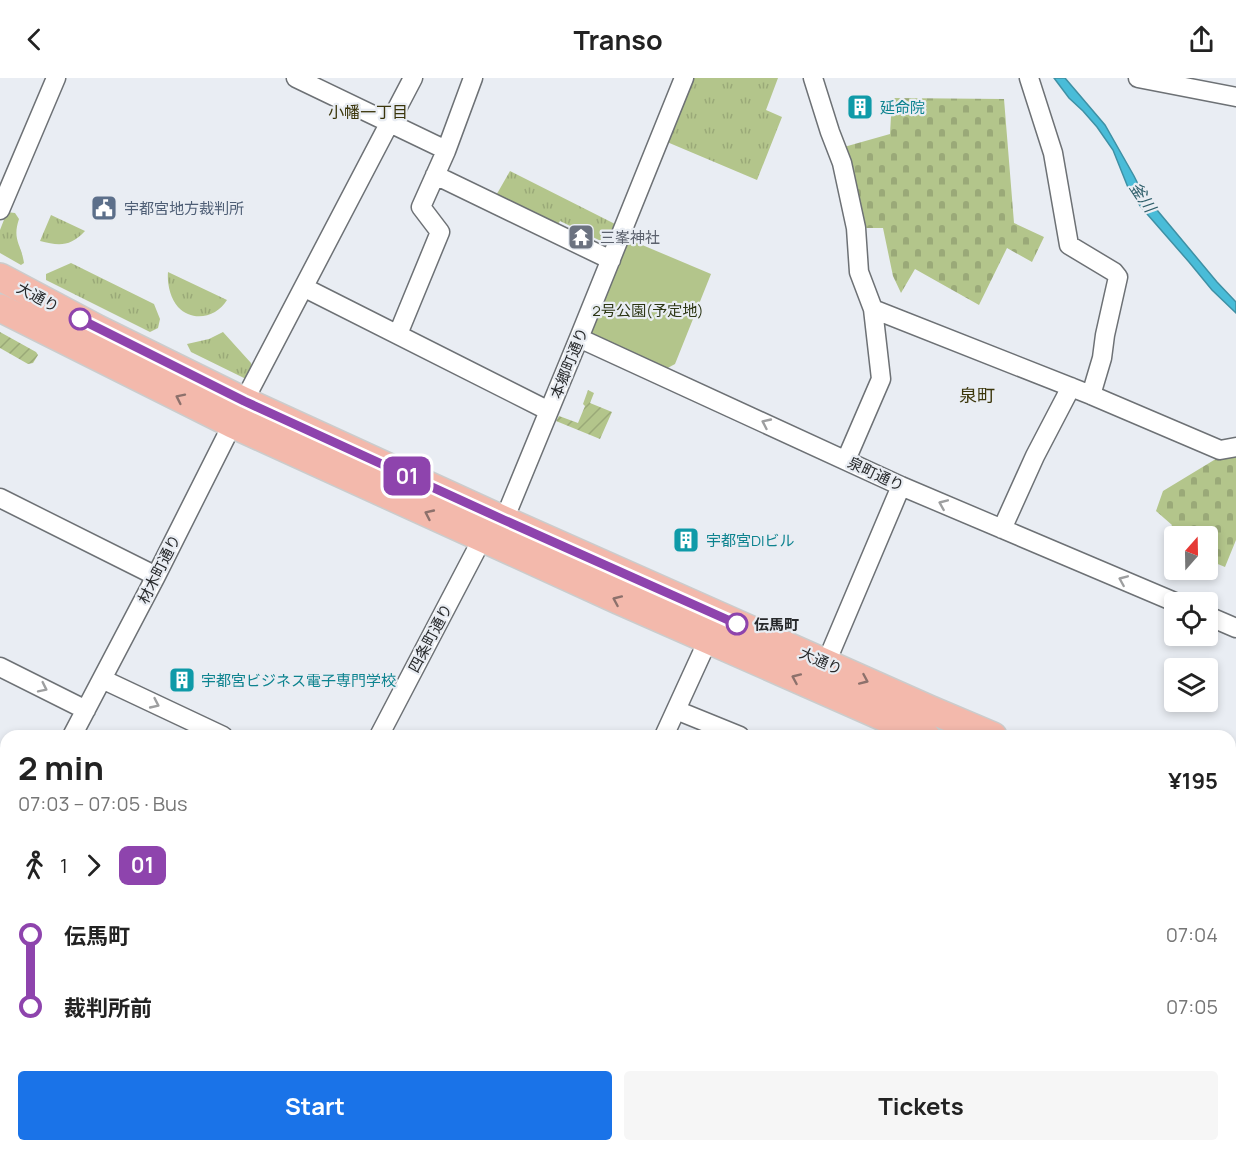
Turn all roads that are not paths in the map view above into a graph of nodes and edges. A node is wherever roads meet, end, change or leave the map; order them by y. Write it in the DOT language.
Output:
graph roads {
  1 [pos="56,78"];
  2 [pos="296,78"];
  3 [pos="413,78"];
  4 [pos="473,78"];
  5 [pos="684,78"];
  6 [pos="813,78"];
  7 [pos="1029,78"];
  8 [pos="1138,78"];
  9 [pos="1236,97"];
  10 [pos="446,150"];
  11 [pos="435,176"];
  12 [pos="0,210"];
  13 [pos="611,260"];
  14 [pos="0,277"];
  15 [pos="311,291"];
  16 [pos="0,308"];
  17 [pos="873,309"];
  18 [pos="398,334"];
  19 [pos="579,338"];
  20 [pos="1071,387"];
  21 [pos="1091,395"];
  22 [pos="549,411"];
  23 [pos="238,412"];
  24 [pos="1236,447"];
  25 [pos="846,460"];
  26 [pos="901,486"];
  27 [pos="0,498"];
  28 [pos="504,520"];
  29 [pos="1002,529"];
  30 [pos="482,539"];
  31 [pos="156,576"];
  32 [pos="1164,598"];
  33 [pos="1218,620"];
  34 [pos="1236,628"];
  35 [pos="709,640"];
  36 [pos="826,663"];
  37 [pos="0,668"];
  38 [pos="102,679"];
  39 [pos="86,710"];
  40 [pos="676,710"];
  41 [pos="75,730"];
  42 [pos="210,730"];
  43 [pos="382,730"];
  44 [pos="667,730"];
  45 [pos="725,730"];
  46 [pos="912,730"];
  47 [pos="978,730"];
  1 -- 12 [label="street"];
  2 -- 10 [label="street"];
  3 -- 23 [label="street, 材木町通り"];
  4 -- 10 [label="street"];
  5 -- 13 [label="street, 本郷町通り"];
  6 -- 17 [label="street"];
  7 -- 21 [label="street"];
  8 -- 9 [label="street"];
  10 -- 11 [label="street"];
  11 -- 13 [label="street"];
  11 -- 18 [label="street"];
  13 -- 19 [label="street, 本郷町通り"];
  14 -- 23 [label="highway, 大通り"];
  15 -- 18 [label="street"];
  23 -- 16 [label="highway, 大通り, one-way"];
  17 -- 20 [label="street"];
  17 -- 25 [label="street"];
  18 -- 22 [label="street"];
  19 -- 22 [label="street, 本郷町通り"];
  25 -- 19 [label="street, 泉町通り, one-way"];
  20 -- 21 [label="street"];
  20 -- 29 [label="street"];
  21 -- 24 [label="street"];
  22 -- 28 [label="street, 本郷町通り"];
  23 -- 28 [label="highway, 大通り"];
  30 -- 23 [label="highway, 大通り, one-way"];
  23 -- 31 [label="street, 材木町通り"];
  25 -- 26 [label="street, 泉町通り"];
  29 -- 26 [label="street, 泉町通り, one-way"];
  26 -- 36 [label="street"];
  27 -- 31 [label="street"];
  28 -- 30 [label="street, 本郷町通り"];
  28 -- 36 [label="highway, 大通り"];
  32 -- 29 [label="street, 泉町通り, one-way"];
  35 -- 30 [label="highway, 大通り, one-way"];
  30 -- 43 [label="street, 四条町通り"];
  31 -- 38 [label="street, 材木町通り"];
  33 -- 34 [label="street"];
  35 -- 40 [label="street"];
  46 -- 35 [label="highway, 大通り, one-way"];
  36 -- 47 [label="highway, 大通り, one-way"];
  37 -- 39 [label="street, one-way"];
  38 -- 39 [label="street, 材木町通り"];
  38 -- 42 [label="street, one-way"];
  39 -- 41 [label="street, 材木町通り"];
  40 -- 44 [label="street"];
  40 -- 45 [label="street"];
}
